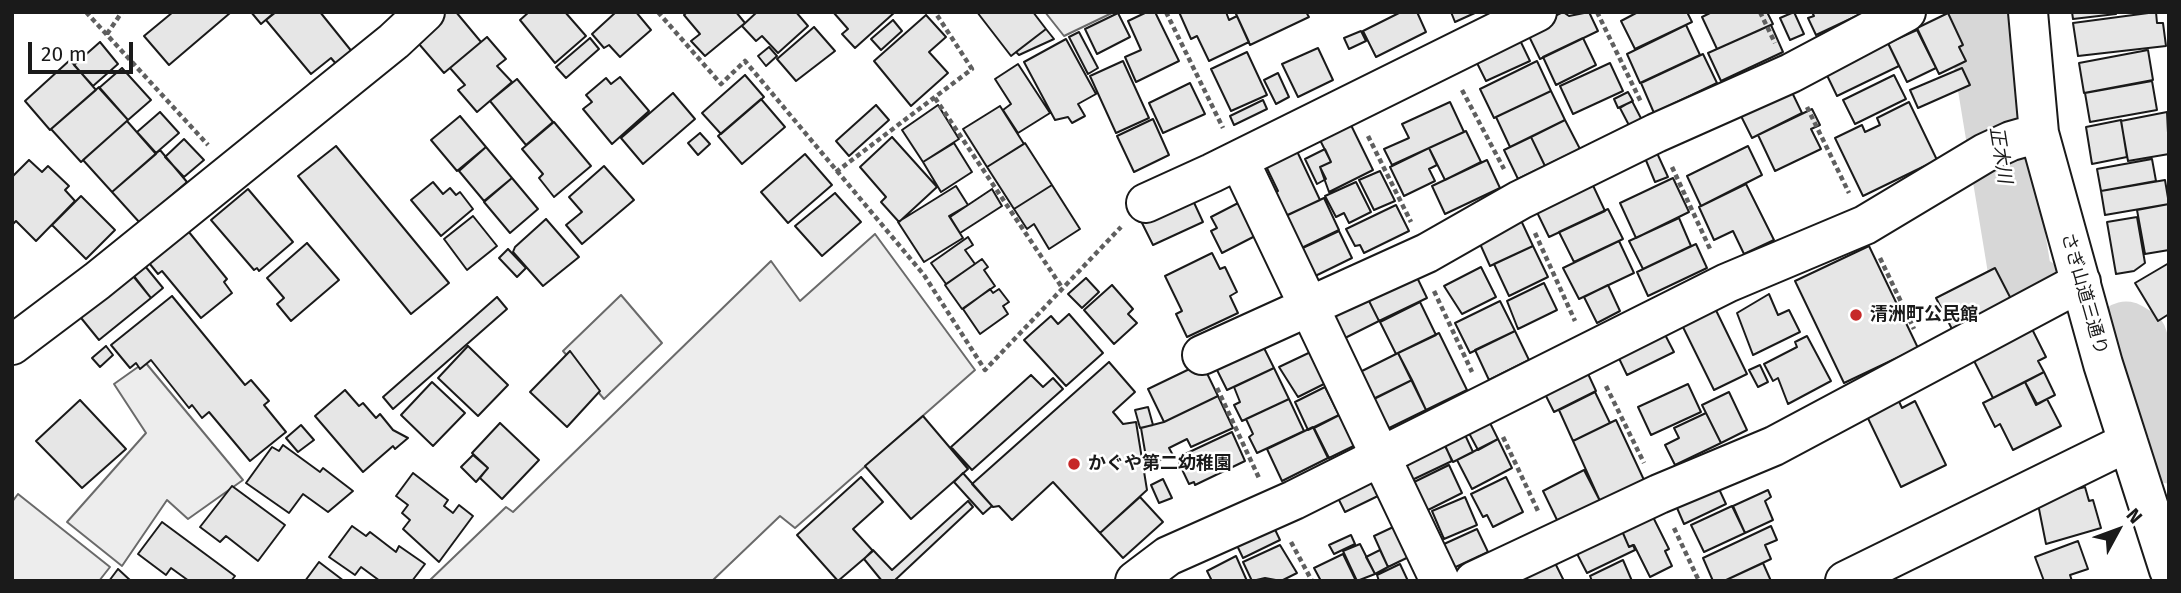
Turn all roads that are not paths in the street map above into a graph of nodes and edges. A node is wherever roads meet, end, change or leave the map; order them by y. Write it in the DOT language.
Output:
graph roads {
  1 [pos="425,12"];
  2 [pos="1536,12"];
  3 [pos="1906,12"];
  4 [pos="2028,12"];
  5 [pos="2012,142"];
  6 [pos="1239,160"];
  7 [pos="1146,203"];
  8 [pos="2081,282"];
  9 [pos="1308,305"];
  10 [pos="12,345"];
  11 [pos="1202,355"];
  12 [pos="2128,442"];
  13 [pos="1380,457"];
  14 [pos="2169,572"];
  15 [pos="1135,581"];
  16 [pos="1440,581"];
  17 [pos="1475,581"];
  18 [pos="1846,581"];
  19 [pos="2158,581"];
  1 -- 10 [label="street"];
  2 -- 6 [label="street"];
  3 -- 9 [label="street"];
  4 -- 5 [label="street, さぎ山道三通り"];
  5 -- 8 [label="street, さぎ山道三通り"];
  5 -- 13 [label="street"];
  6 -- 7 [label="street"];
  6 -- 9 [label="street"];
  8 -- 12 [label="street, さぎ山道三通り"];
  8 -- 17 [label="street"];
  9 -- 11 [label="street"];
  9 -- 13 [label="street"];
  12 -- 14 [label="street, さぎ山道三通り"];
  12 -- 18 [label="street"];
  13 -- 15 [label="street"];
  13 -- 16 [label="street"];
  14 -- 19 [label="street"];
}
